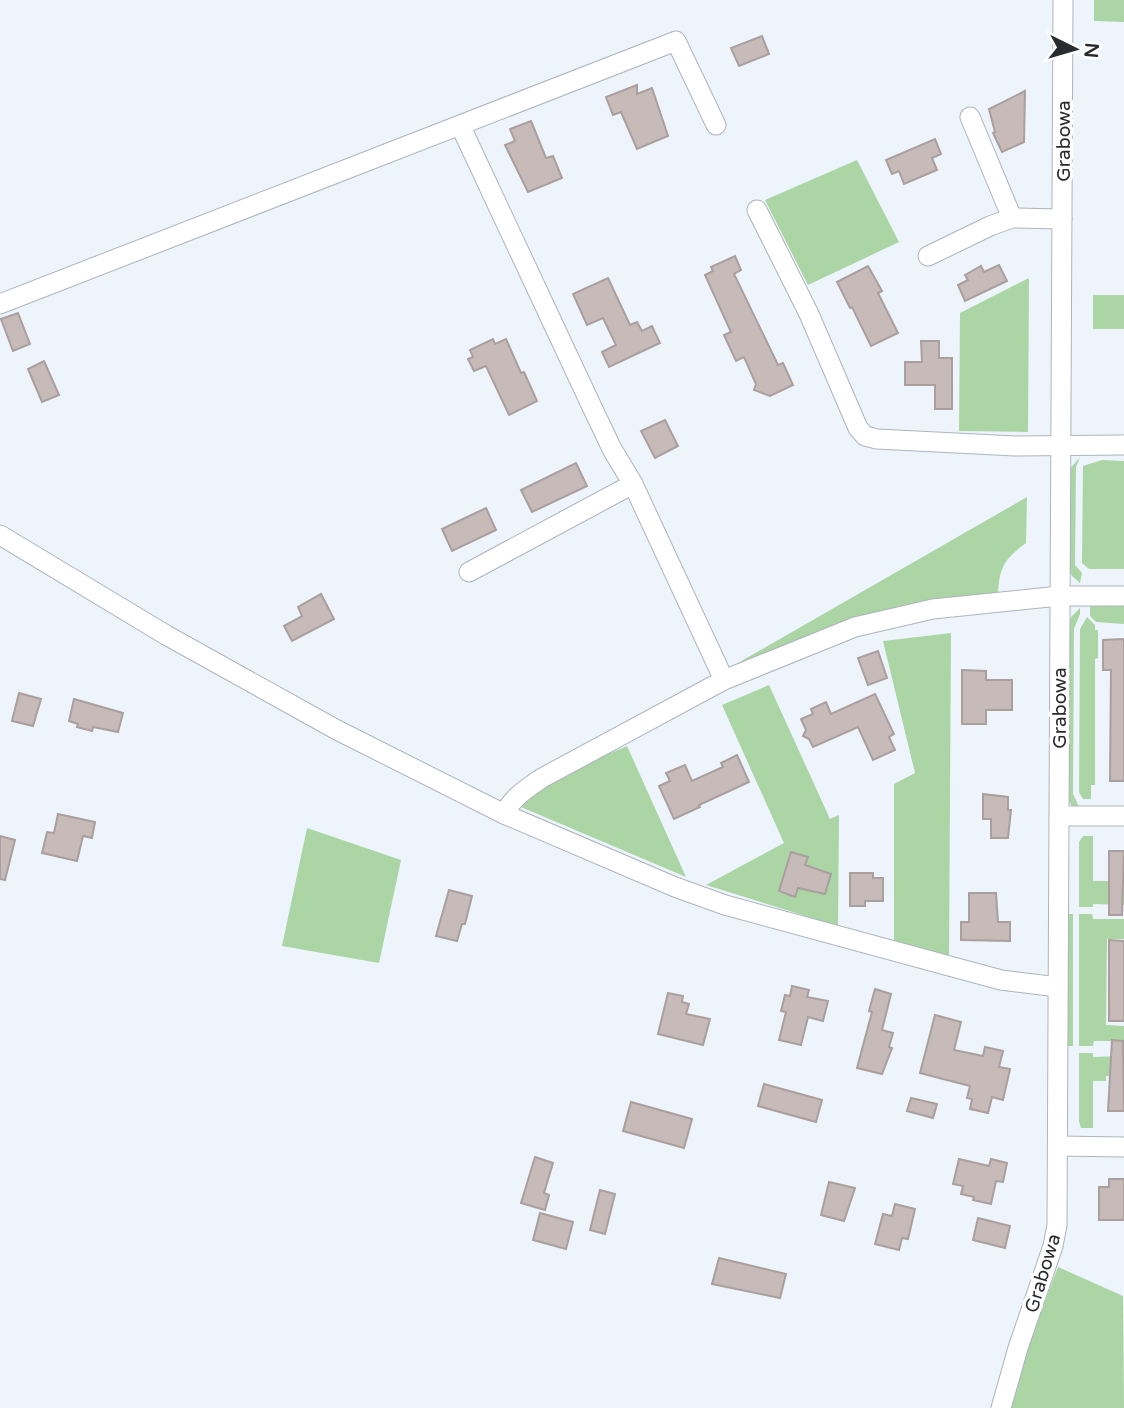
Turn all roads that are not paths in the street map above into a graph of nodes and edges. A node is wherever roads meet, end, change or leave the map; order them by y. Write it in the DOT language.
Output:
graph roads {
  1 [pos="1063,0"];
  2 [pos="970,117"];
  3 [pos="716,125"];
  4 [pos="461,127"];
  5 [pos="757,210"];
  6 [pos="1012,218"];
  7 [pos="1062,219"];
  8 [pos="928,256"];
  9 [pos="0,304"];
  10 [pos="1060,445"];
  11 [pos="1124,445"];
  12 [pos="633,484"];
  13 [pos="0,534"];
  14 [pos="469,572"];
  15 [pos="1059,596"];
  16 [pos="1124,596"];
  17 [pos="724,680"];
  18 [pos="503,814"];
  19 [pos="1059,816"];
  20 [pos="1124,816"];
  21 [pos="1058,987"];
  22 [pos="1058,1146"];
  23 [pos="1124,1147"];
  24 [pos="1001,1408"];
  1 -- 7 [label="street, Grabowa"];
  2 -- 6 [label="street"];
  3 -- 4 [label="street"];
  4 -- 9 [label="street"];
  4 -- 12 [label="street"];
  5 -- 10 [label="street"];
  6 -- 7 [label="street"];
  6 -- 8 [label="street"];
  7 -- 10 [label="street, Grabowa"];
  10 -- 11 [label="street"];
  10 -- 15 [label="street, Grabowa"];
  12 -- 14 [label="street"];
  12 -- 17 [label="street"];
  13 -- 18 [label="street"];
  15 -- 16 [label="street"];
  15 -- 17 [label="street"];
  15 -- 19 [label="street, Grabowa"];
  17 -- 18 [label="street"];
  18 -- 21 [label="street"];
  19 -- 20 [label="street"];
  19 -- 21 [label="street, Grabowa"];
  21 -- 22 [label="street, Grabowa"];
  22 -- 23 [label="street"];
  22 -- 24 [label="street, Grabowa"];
}
